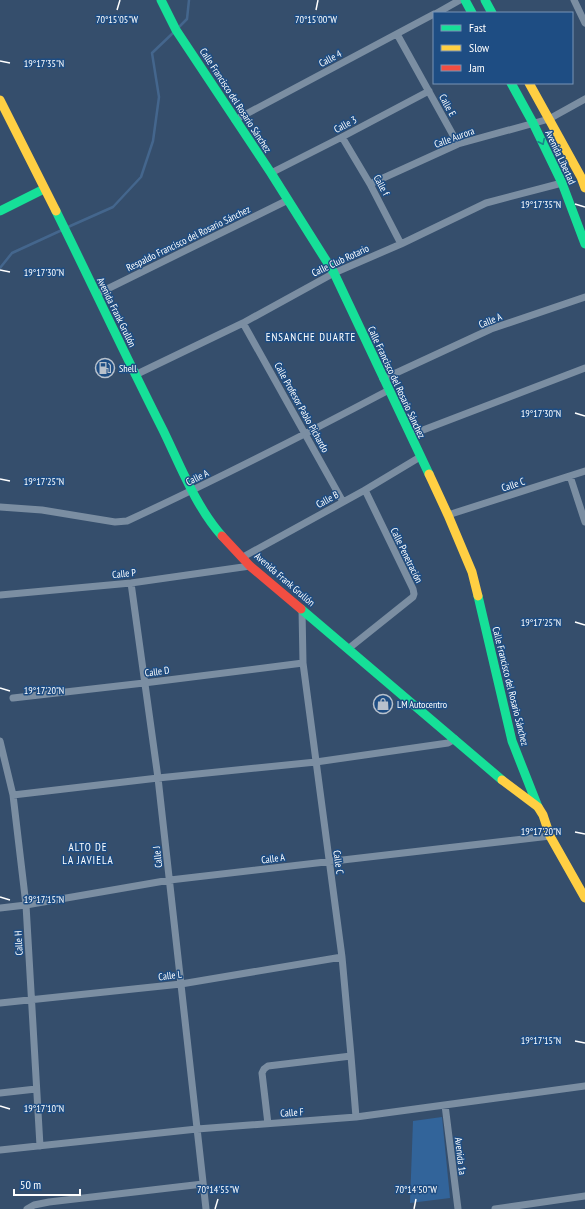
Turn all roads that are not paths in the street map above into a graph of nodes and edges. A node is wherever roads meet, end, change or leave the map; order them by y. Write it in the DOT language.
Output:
graph roads {
  1 [pos="161,0"];
  2 [pos="460,0"];
  3 [pos="465,0"];
  4 [pos="485,0"];
  5 [pos="574,0"];
  6 [pos="585,4"];
  7 [pos="578,7"];
  8 [pos="439,12"];
  9 [pos="471,12"];
  10 [pos="491,12"];
  11 [pos="433,15"];
  12 [pos="585,23"];
  13 [pos="397,34"];
  14 [pos="512,84"];
  15 [pos="530,84"];
  16 [pos="429,91"];
  17 [pos="585,99"];
  18 [pos="0,100"];
  19 [pos="549,119"];
  20 [pos="235,120"];
  21 [pos="533,123"];
  22 [pos="342,137"];
  23 [pos="458,144"];
  24 [pos="271,173"];
  25 [pos="583,176"];
  26 [pos="562,183"];
  27 [pos="370,184"];
  28 [pos="585,188"];
  29 [pos="44,189"];
  30 [pos="288,200"];
  31 [pos="0,211"];
  32 [pos="582,234"];
  33 [pos="401,244"];
  34 [pos="585,244"];
  35 [pos="334,273"];
  36 [pos="97,294"];
  37 [pos="585,297"];
  38 [pos="243,323"];
  39 [pos="585,368"];
  40 [pos="135,375"];
  41 [pos="383,379"];
  42 [pos="389,390"];
  43 [pos="410,434"];
  44 [pos="306,435"];
  45 [pos="420,457"];
  46 [pos="585,471"];
  47 [pos="570,476"];
  48 [pos="365,490"];
  49 [pos="192,491"];
  50 [pos="343,502"];
  51 [pos="0,507"];
  52 [pos="448,515"];
  53 [pos="585,522"];
  54 [pos="243,556"];
  55 [pos="250,566"];
  56 [pos="131,583"];
  57 [pos="0,595"];
  58 [pos="302,609"];
  59 [pos="348,649"];
  60 [pos="303,663"];
  61 [pos="144,683"];
  62 [pos="13,698"];
  63 [pos="455,739"];
  64 [pos="0,741"];
  65 [pos="316,762"];
  66 [pos="158,778"];
  67 [pos="13,795"];
  68 [pos="538,807"];
  69 [pos="550,836"];
  70 [pos="328,861"];
  71 [pos="170,880"];
  72 [pos="585,898"];
  73 [pos="26,905"];
  74 [pos="0,908"];
  75 [pos="342,957"];
  76 [pos="181,984"];
  77 [pos="31,1000"];
  78 [pos="0,1004"];
  79 [pos="351,1056"];
  80 [pos="585,1087"];
  81 [pos="36,1088"];
  82 [pos="0,1093"];
  83 [pos="445,1106"];
  84 [pos="356,1117"];
  85 [pos="268,1124"];
  86 [pos="198,1129"];
  87 [pos="40,1146"];
  88 [pos="0,1150"];
  89 [pos="203,1184"];
  90 [pos="585,1196"];
  91 [pos="27,1209"];
  92 [pos="206,1209"];
  93 [pos="458,1209"];
  94 [pos="495,1209"];
  1 -- 20 [label="main road, Calle Francisco del Rosario Sánchez"];
  2 -- 8 [label="street, Calle 4"];
  3 -- 9 [label="main road"];
  4 -- 10 [label="main road"];
  5 -- 7 [label="street"];
  6 -- 7 [label="street"];
  7 -- 12 [label="street"];
  11 -- 13 [label="street, Calle 4"];
  13 -- 16 [label="street, Calle E"];
  13 -- 20 [label="street, Calle 4"];
  14 -- 21 [label="main road, Avenida Libertad"];
  15 -- 19 [label="main road, Avenida Libertad"];
  16 -- 22 [label="street, Calle 3"];
  16 -- 23 [label="street, Calle E"];
  17 -- 19 [label="street, Calle Aurora"];
  18 -- 29 [label="main road, Avenida Frank Grullón"];
  19 -- 21 [label="street, Calle Aurora"];
  19 -- 25 [label="main road, Avenida Libertad"];
  20 -- 24 [label="main road, Calle Francisco del Rosario Sánchez"];
  21 -- 23 [label="street, Calle Aurora"];
  21 -- 26 [label="main road, Avenida Libertad, one-way"];
  22 -- 24 [label="street, Calle 3"];
  22 -- 27 [label="street, Calle f"];
  23 -- 27 [label="street, Calle Aurora"];
  24 -- 30 [label="main road, Calle Francisco del Rosario Sánchez"];
  25 -- 28 [label="main road, Avenida Libertad"];
  26 -- 32 [label="main road, Avenida Libertad"];
  26 -- 33 [label="street, Calle Club Rotario"];
  27 -- 33 [label="street, Calle f"];
  29 -- 31 [label="main road"];
  29 -- 36 [label="main road, Avenida Frank Grullón"];
  30 -- 35 [label="main road, Calle Francisco del Rosario Sánchez"];
  30 -- 36 [label="street, Respaldo Francisco del Rosario Sánchez"];
  32 -- 34 [label="main road, Avenida Libertad"];
  33 -- 35 [label="street, Calle Club Rotario"];
  35 -- 38 [label="street, Calle Club Rotario"];
  35 -- 41 [label="main road, Calle Francisco del Rosario Sánchez"];
  36 -- 40 [label="main road, Avenida Frank Grullón"];
  37 -- 41 [label="street, Calle A"];
  38 -- 40 [label="street, Calle Club Rotario"];
  38 -- 44 [label="street, Calle Profesor Pablo Pichardo"];
  39 -- 43 [label="street"];
  40 -- 49 [label="main road, Avenida Frank Grullón"];
  41 -- 42 [label="main road, Calle Francisco del Rosario Sánchez"];
  42 -- 43 [label="main road, Calle Francisco del Rosario Sánchez"];
  42 -- 44 [label="street, Calle A"];
  43 -- 45 [label="main road, Calle Francisco del Rosario Sánchez"];
  44 -- 49 [label="street, Calle A"];
  44 -- 50 [label="street, Calle Profesor Pablo Pichardo"];
  45 -- 48 [label="street, Calle B"];
  45 -- 52 [label="main road, Calle Francisco del Rosario Sánchez"];
  46 -- 47 [label="street, Calle C"];
  47 -- 52 [label="street, Calle C"];
  47 -- 53 [label="street"];
  48 -- 50 [label="street, Calle B"];
  48 -- 59 [label="street, Calle Penetración"];
  49 -- 51 [label="street, Calle A"];
  49 -- 54 [label="main road, Avenida Frank Grullón"];
  50 -- 54 [label="street, Calle B"];
  52 -- 68 [label="main road, Calle Francisco del Rosario Sánchez"];
  54 -- 55 [label="main road, Avenida Frank Grullón"];
  55 -- 56 [label="street, Calle P"];
  55 -- 58 [label="main road, Avenida Frank Grullón"];
  56 -- 57 [label="street, Calle P"];
  56 -- 61 [label="street, Calle J"];
  58 -- 59 [label="main road, Avenida Frank Grullón"];
  58 -- 60 [label="street, Calle C"];
  59 -- 63 [label="main road, Avenida Frank Grullón"];
  60 -- 61 [label="street, Calle D"];
  60 -- 65 [label="street, Calle C"];
  61 -- 62 [label="street, Calle D"];
  61 -- 66 [label="street, Calle J"];
  63 -- 65 [label="street"];
  63 -- 68 [label="main road, Avenida Frank Grullón"];
  64 -- 67 [label="street, Calle H"];
  65 -- 66 [label="street"];
  65 -- 70 [label="street, Calle C"];
  66 -- 67 [label="street"];
  66 -- 71 [label="street, Calle J"];
  67 -- 73 [label="street, Calle H"];
  68 -- 69 [label="main road, Avenida Frank Grullón"];
  69 -- 70 [label="street, Calle A"];
  69 -- 72 [label="main road, Avenida Frank Grullón"];
  70 -- 71 [label="street, Calle A"];
  70 -- 75 [label="street, Calle C"];
  71 -- 73 [label="street, Calle A"];
  71 -- 76 [label="street, Calle J"];
  73 -- 74 [label="street, Calle A"];
  73 -- 77 [label="street, Calle H"];
  75 -- 76 [label="street, Calle L"];
  75 -- 79 [label="street, Calle C"];
  76 -- 77 [label="street, Calle L"];
  76 -- 86 [label="street, Calle J"];
  77 -- 78 [label="street, Calle L"];
  77 -- 81 [label="street, Calle H"];
  79 -- 84 [label="street, Calle C"];
  79 -- 85 [label="street"];
  80 -- 83 [label="street, Calle F"];
  81 -- 82 [label="street"];
  81 -- 87 [label="street, Calle H"];
  83 -- 84 [label="street, Calle F"];
  83 -- 93 [label="street, Avenida 1a"];
  84 -- 85 [label="street, Calle F"];
  85 -- 86 [label="street, Calle F"];
  86 -- 87 [label="street, Calle F"];
  86 -- 89 [label="street, Calle J"];
  87 -- 88 [label="street, Calle F"];
  89 -- 91 [label="street"];
  89 -- 92 [label="street, Calle J"];
  90 -- 94 [label="street"];
}
